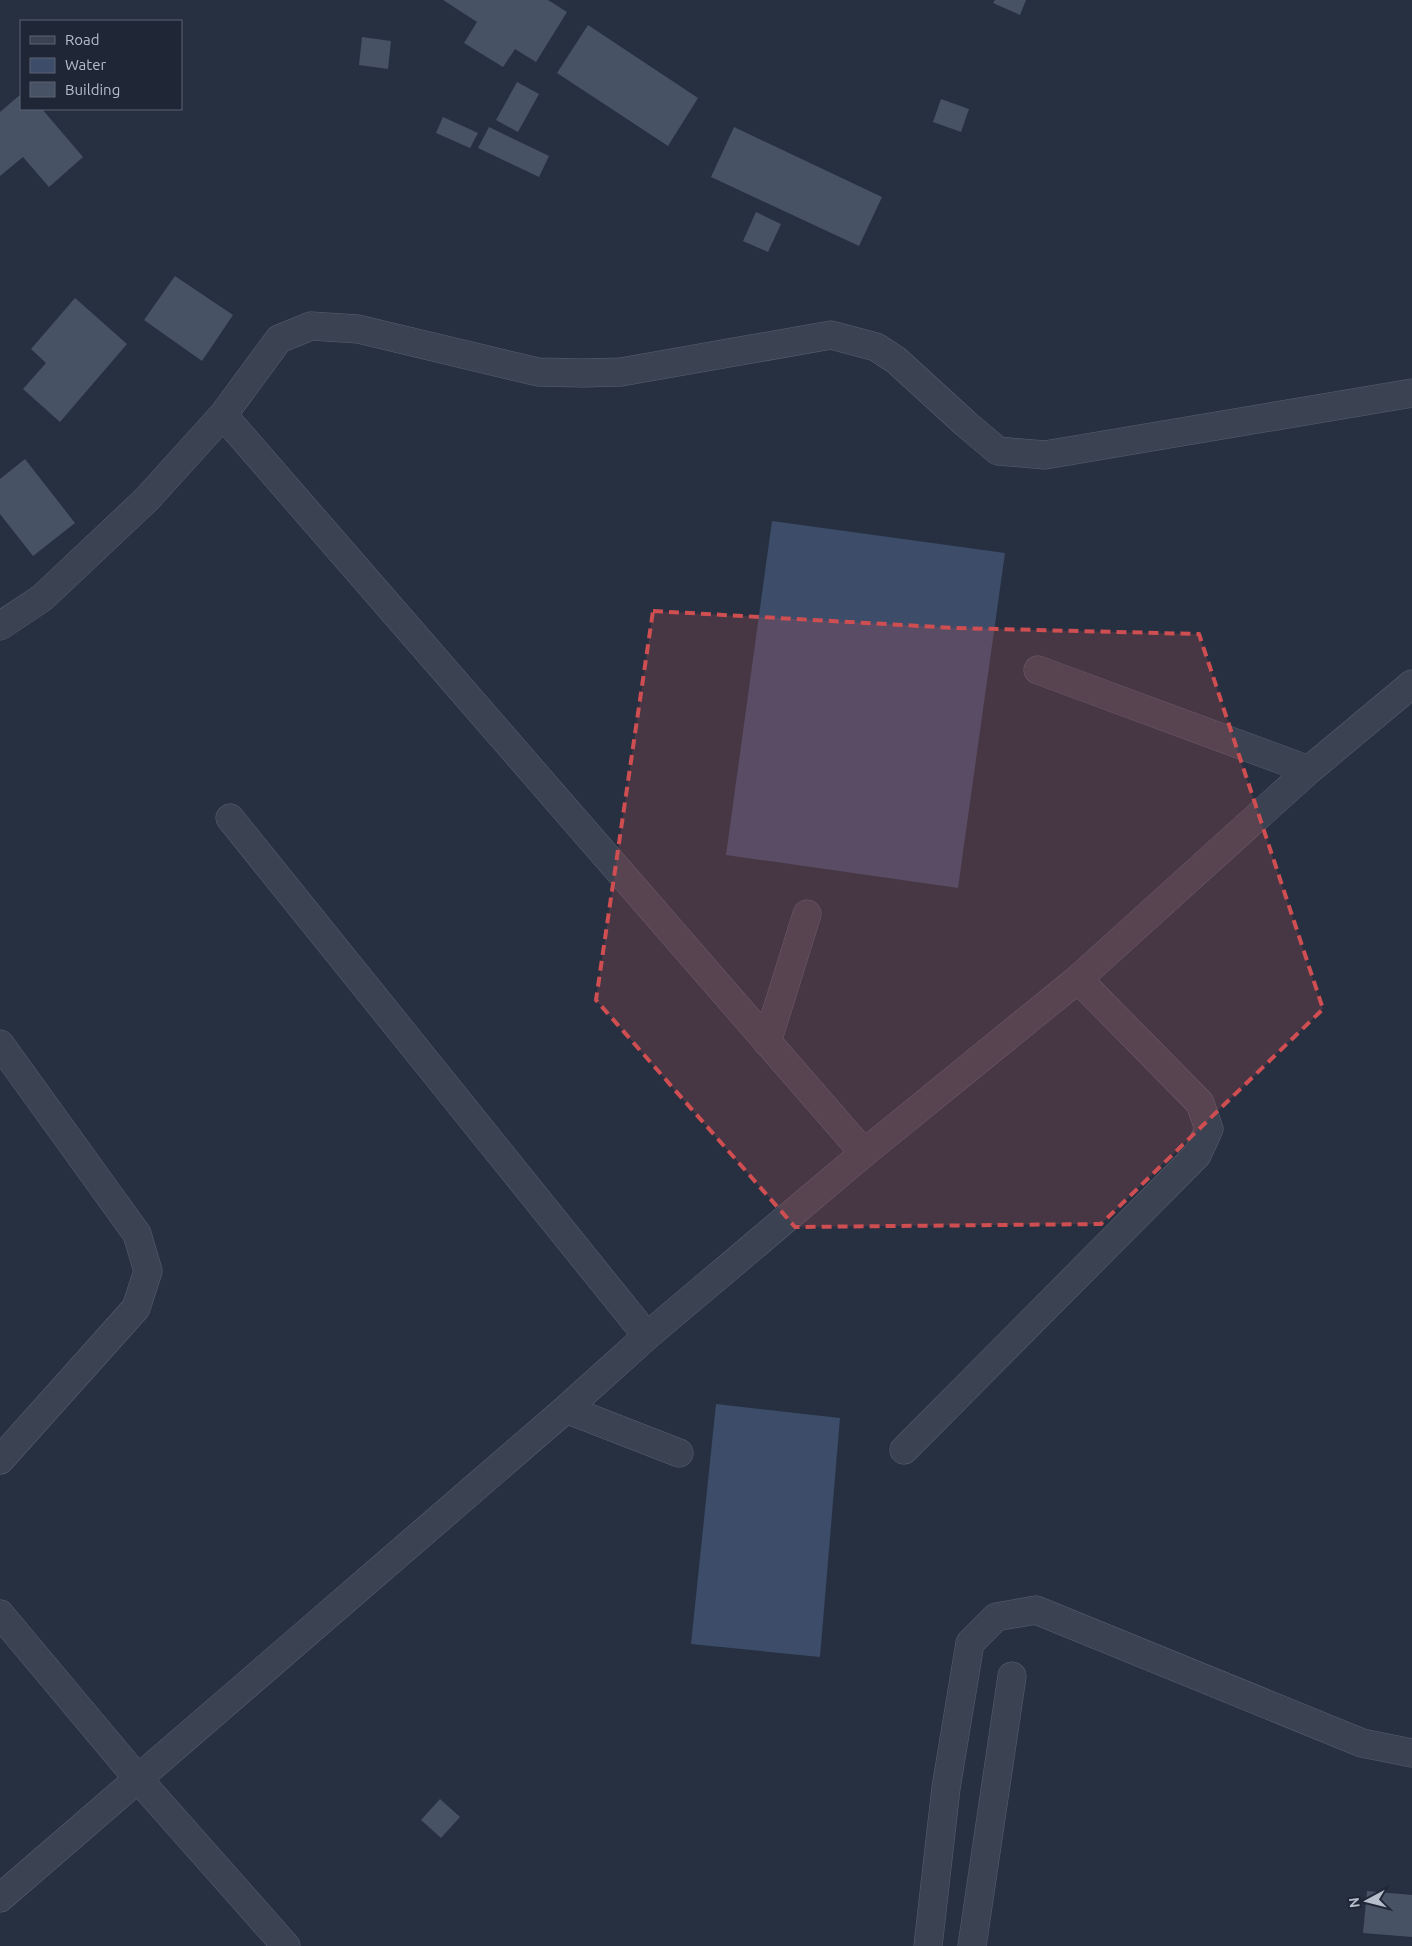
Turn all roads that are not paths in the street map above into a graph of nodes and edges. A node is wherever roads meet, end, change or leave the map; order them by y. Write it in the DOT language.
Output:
graph roads {
  1 [pos="1412,393"];
  2 [pos="223,415"];
  3 [pos="0,626"];
  4 [pos="1038,670"];
  5 [pos="1412,684"];
  6 [pos="1309,770"];
  7 [pos="230,818"];
  8 [pos="807,914"];
  9 [pos="1078,979"];
  10 [pos="767,1042"];
  11 [pos="0,1044"];
  12 [pos="864,1153"];
  13 [pos="647,1336"];
  14 [pos="566,1409"];
  15 [pos="904,1450"];
  16 [pos="679,1453"];
  17 [pos="0,1460"];
  18 [pos="0,1614"];
  19 [pos="1012,1676"];
  20 [pos="1412,1753"];
  21 [pos="138,1780"];
  22 [pos="0,1898"];
  23 [pos="286,1946"];
  24 [pos="928,1946"];
  25 [pos="972,1946"];
  1 -- 2 [label="street"];
  2 -- 3 [label="street"];
  2 -- 10 [label="street"];
  4 -- 6 [label="street"];
  5 -- 6 [label="street"];
  6 -- 9 [label="street"];
  7 -- 13 [label="street"];
  8 -- 10 [label="street"];
  9 -- 12 [label="street"];
  9 -- 15 [label="street"];
  10 -- 12 [label="street"];
  11 -- 17 [label="street"];
  12 -- 13 [label="street"];
  13 -- 14 [label="street"];
  14 -- 16 [label="street"];
  14 -- 21 [label="street"];
  18 -- 21 [label="street"];
  19 -- 25 [label="street"];
  20 -- 24 [label="street"];
  21 -- 22 [label="street"];
  21 -- 23 [label="street"];
}
